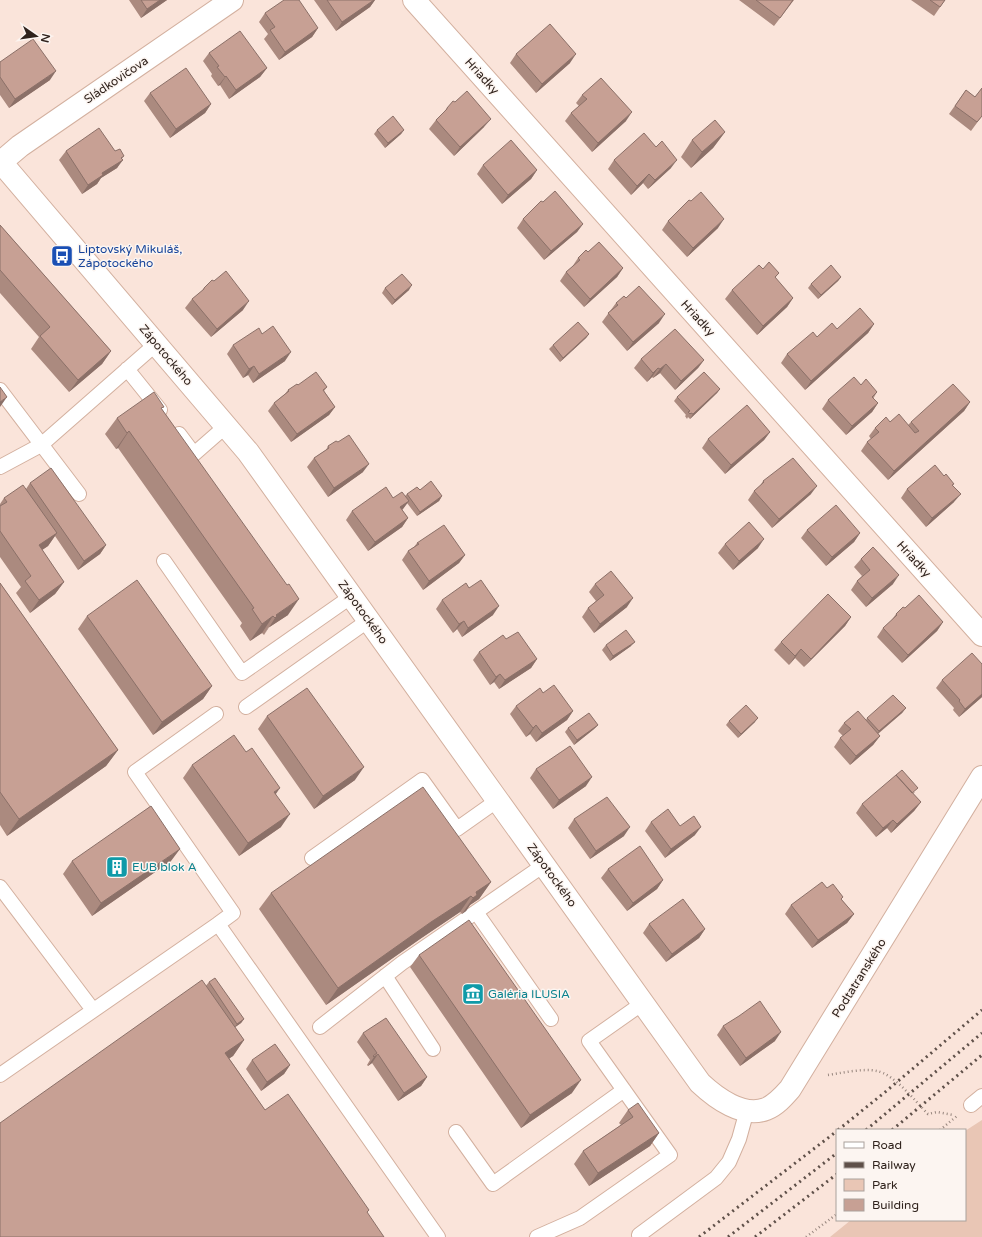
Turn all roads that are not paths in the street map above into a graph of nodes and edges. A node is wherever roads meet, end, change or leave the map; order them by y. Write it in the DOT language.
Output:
graph roads {
  1 [pos="232,0"];
  2 [pos="414,0"];
  3 [pos="0,162"];
  4 [pos="156,344"];
  5 [pos="127,369"];
  6 [pos="0,390"];
  7 [pos="226,426"];
  8 [pos="41,445"];
  9 [pos="0,467"];
  10 [pos="79,494"];
  11 [pos="164,561"];
  12 [pos="352,596"];
  13 [pos="369,620"];
  14 [pos="982,635"];
  15 [pos="246,707"];
  16 [pos="216,714"];
  17 [pos="982,777"];
  18 [pos="498,800"];
  19 [pos="312,858"];
  20 [pos="544,865"];
  21 [pos="0,887"];
  22 [pos="476,912"];
  23 [pos="218,924"];
  24 [pos="385,976"];
  25 [pos="643,1003"];
  26 [pos="93,1010"];
  27 [pos="551,1019"];
  28 [pos="320,1027"];
  29 [pos="433,1049"];
  30 [pos="0,1075"];
  31 [pos="700,1083"];
  32 [pos="624,1090"];
  33 [pos="982,1096"];
  34 [pos="971,1106"];
  35 [pos="747,1110"];
  36 [pos="456,1132"];
  37 [pos="639,1235"];
  38 [pos="438,1237"];
  39 [pos="537,1237"];
  1 -- 3 [label="street, Sládkovičova"];
  2 -- 14 [label="street, Hriadky"];
  3 -- 4 [label="street, Zápotockého"];
  4 -- 5 [label="lane"];
  4 -- 7 [label="street, Zápotockého"];
  5 -- 7 [label="lane"];
  5 -- 8 [label="lane"];
  6 -- 8 [label="lane"];
  7 -- 12 [label="street, Zápotockého"];
  8 -- 9 [label="lane"];
  8 -- 10 [label="lane"];
  11 -- 12 [label="lane"];
  12 -- 13 [label="street, Zápotockého"];
  13 -- 15 [label="lane"];
  13 -- 18 [label="street, Zápotockého"];
  16 -- 23 [label="lane"];
  17 -- 35 [label="street, Podtatranského"];
  18 -- 19 [label="lane"];
  18 -- 20 [label="street, Zápotockého"];
  20 -- 22 [label="lane"];
  20 -- 25 [label="street, Zápotockého"];
  21 -- 26 [label="lane"];
  22 -- 24 [label="lane"];
  22 -- 27 [label="lane"];
  23 -- 26 [label="lane"];
  23 -- 38 [label="lane"];
  24 -- 28 [label="lane"];
  24 -- 29 [label="lane"];
  25 -- 31 [label="street, Zápotockého"];
  25 -- 32 [label="lane"];
  26 -- 30 [label="lane"];
  31 -- 35 [label="street, Podtatranského"];
  32 -- 36 [label="lane"];
  32 -- 39 [label="lane"];
  33 -- 34 [label="lane"];
  35 -- 37 [label="lane"];
}
